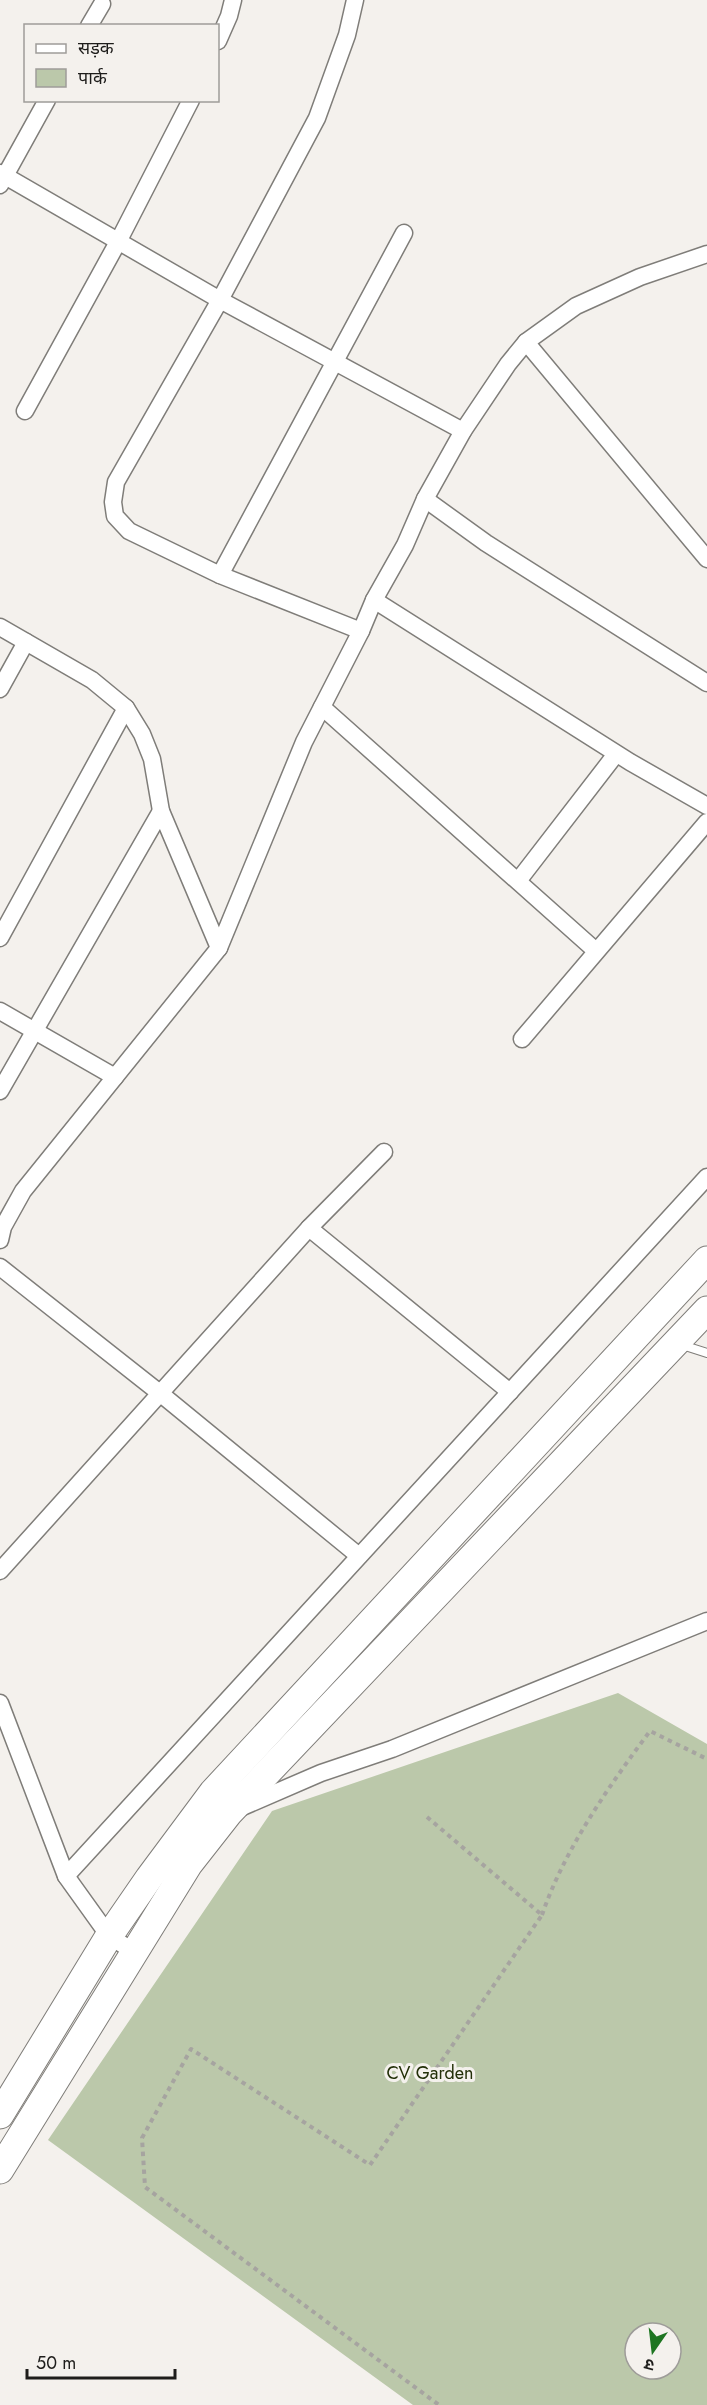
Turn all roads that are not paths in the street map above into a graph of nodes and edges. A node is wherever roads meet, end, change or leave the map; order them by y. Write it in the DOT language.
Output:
graph roads {
  1 [pos="233,0"];
  2 [pos="355,0"];
  3 [pos="102,4"];
  4 [pos="91,24"];
  5 [pos="219,38"];
  6 [pos="46,102"];
  7 [pos="190,102"];
  8 [pos="2,178"];
  9 [pos="404,233"];
  10 [pos="119,240"];
  11 [pos="707,254"];
  12 [pos="220,300"];
  13 [pos="526,342"];
  14 [pos="334,361"];
  15 [pos="25,411"];
  16 [pos="464,431"];
  17 [pos="425,499"];
  18 [pos="707,559"];
  19 [pos="220,575"];
  20 [pos="374,600"];
  21 [pos="0,627"];
  22 [pos="361,631"];
  23 [pos="26,642"];
  24 [pos="707,683"];
  25 [pos="0,689"];
  26 [pos="322,707"];
  27 [pos="126,708"];
  28 [pos="616,754"];
  29 [pos="707,806"];
  30 [pos="160,811"];
  31 [pos="707,822"];
  32 [pos="518,881"];
  33 [pos="0,938"];
  34 [pos="219,948"];
  35 [pos="596,951"];
  36 [pos="0,1011"];
  37 [pos="33,1030"];
  38 [pos="522,1039"];
  39 [pos="115,1077"];
  40 [pos="0,1092"];
  41 [pos="384,1152"];
  42 [pos="707,1177"];
  43 [pos="309,1228"];
  44 [pos="0,1240"];
  45 [pos="707,1260"];
  46 [pos="0,1267"];
  47 [pos="707,1310"];
  48 [pos="677,1343"];
  49 [pos="707,1353"];
  50 [pos="510,1392"];
  51 [pos="161,1394"];
  52 [pos="359,1556"];
  53 [pos="0,1571"];
  54 [pos="707,1621"];
  55 [pos="0,1703"];
  56 [pos="230,1813"];
  57 [pos="66,1876"];
  58 [pos="110,1936"];
  59 [pos="133,1951"];
  60 [pos="0,2115"];
  61 [pos="0,2170"];
  1 -- 5 [label="street"];
  2 -- 12 [label="street"];
  3 -- 4 [label="street"];
  6 -- 8 [label="street"];
  7 -- 10 [label="street"];
  8 -- 10 [label="street"];
  9 -- 14 [label="street"];
  10 -- 12 [label="street"];
  10 -- 15 [label="street"];
  11 -- 13 [label="street"];
  12 -- 14 [label="street"];
  12 -- 19 [label="street"];
  13 -- 16 [label="street"];
  13 -- 18 [label="street"];
  14 -- 16 [label="street"];
  14 -- 19 [label="street"];
  16 -- 17 [label="street"];
  17 -- 20 [label="street"];
  17 -- 24 [label="street"];
  19 -- 22 [label="street"];
  20 -- 22 [label="street"];
  20 -- 28 [label="street"];
  21 -- 23 [label="street"];
  22 -- 26 [label="street"];
  23 -- 25 [label="street"];
  23 -- 27 [label="street"];
  26 -- 32 [label="street"];
  26 -- 34 [label="street"];
  27 -- 30 [label="street"];
  27 -- 33 [label="street"];
  28 -- 29 [label="street"];
  28 -- 32 [label="street"];
  30 -- 34 [label="street"];
  30 -- 37 [label="street"];
  31 -- 35 [label="street"];
  32 -- 35 [label="street"];
  34 -- 39 [label="street"];
  35 -- 38 [label="street"];
  36 -- 37 [label="street"];
  37 -- 39 [label="street"];
  37 -- 40 [label="street"];
  39 -- 44 [label="street"];
  41 -- 43 [label="street"];
  42 -- 50 [label="street"];
  43 -- 50 [label="street"];
  43 -- 51 [label="street"];
  45 -- 58 [label="main road"];
  46 -- 51 [label="street"];
  47 -- 48 [label="main road"];
  48 -- 49 [label="lane"];
  48 -- 56 [label="main road"];
  50 -- 52 [label="street"];
  51 -- 52 [label="street"];
  51 -- 53 [label="street"];
  52 -- 57 [label="street"];
  54 -- 56 [label="street"];
  55 -- 57 [label="street"];
  56 -- 59 [label="main road"];
  57 -- 58 [label="street"];
  58 -- 59 [label="street"];
  58 -- 60 [label="main road"];
  59 -- 61 [label="main road"];
}
